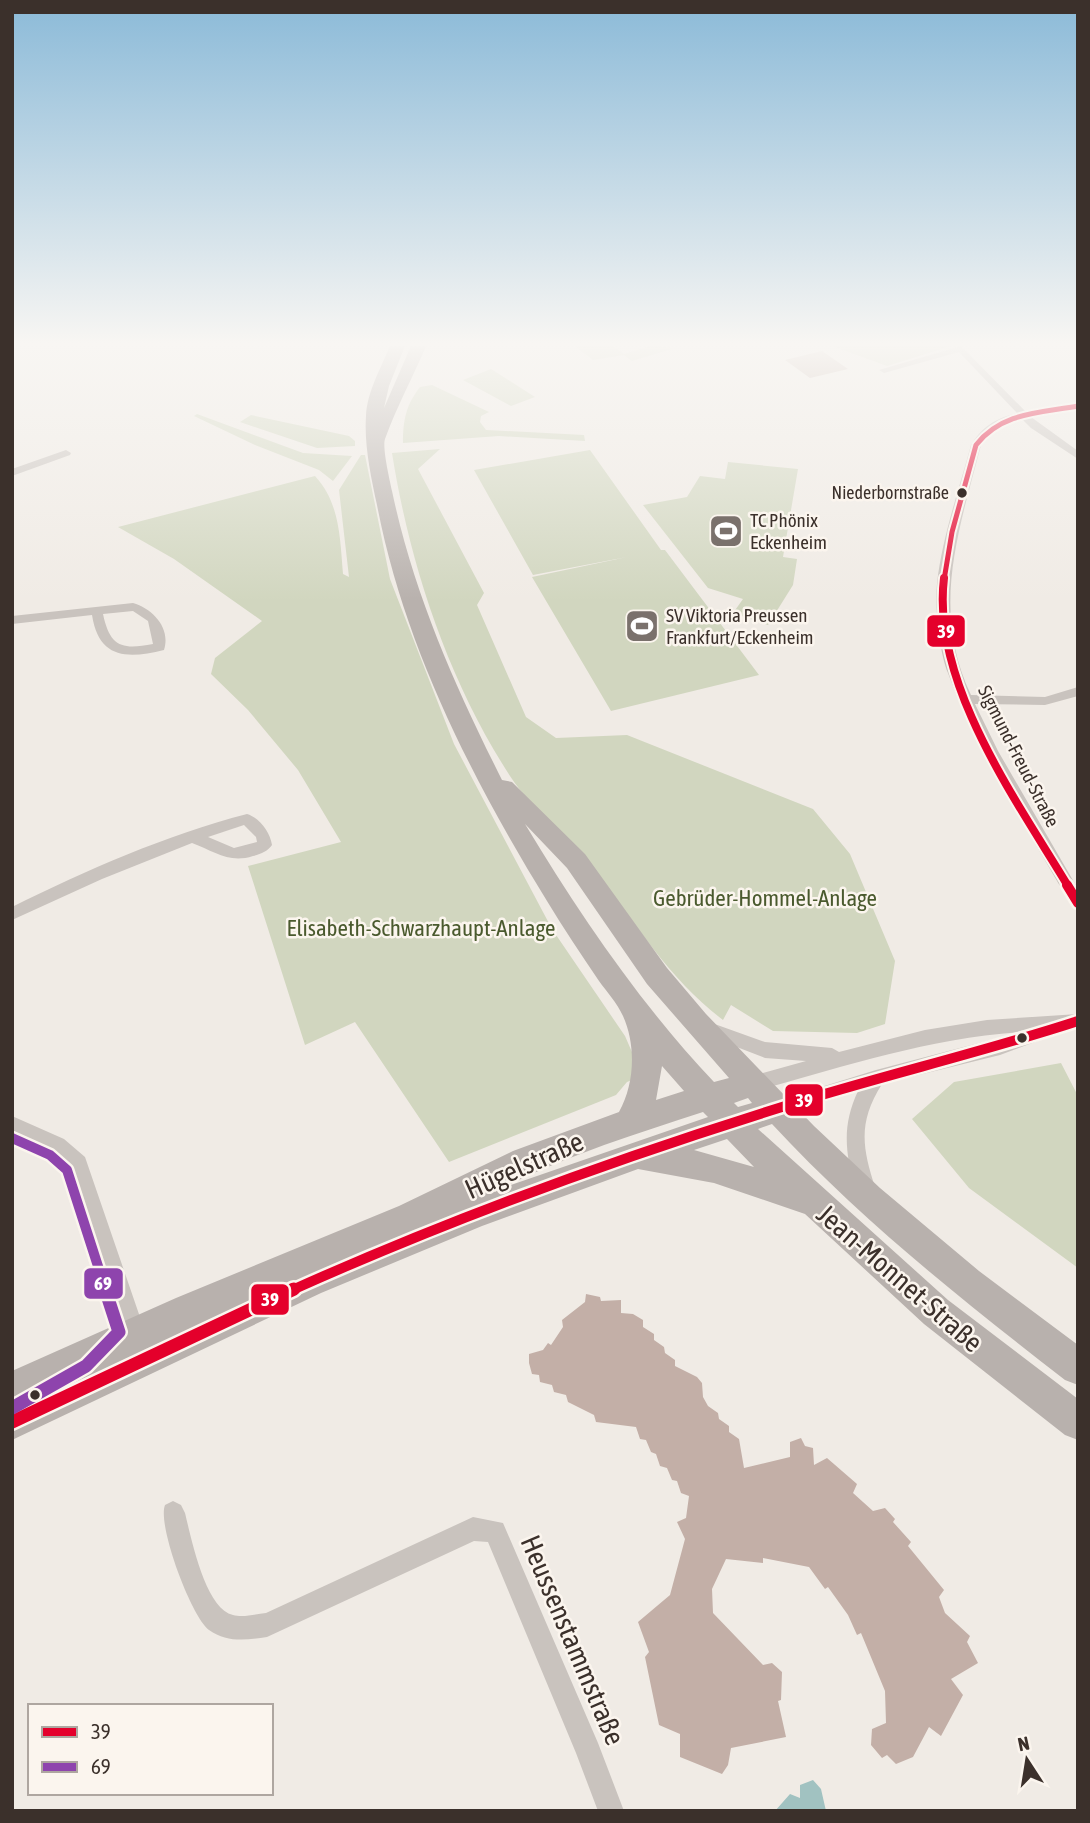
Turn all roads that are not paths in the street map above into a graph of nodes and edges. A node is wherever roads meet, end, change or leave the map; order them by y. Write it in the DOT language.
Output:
graph roads {
  1 [pos="376,431"];
  2 [pos="381,431"];
  3 [pos="985,431"];
  4 [pos="1045,431"];
  5 [pos="377,439"];
  6 [pos="66,453"];
  7 [pos="1078,456"];
  8 [pos="12,473"];
  9 [pos="97,612"];
  10 [pos="12,620"];
  11 [pos="1078,691"];
  12 [pos="968,699"];
  13 [pos="490,774"];
  14 [pos="191,837"];
  15 [pos="1070,879"];
  16 [pos="1078,903"];
  17 [pos="12,914"];
  18 [pos="636,1012"];
  19 [pos="1070,1022"];
  20 [pos="696,1023"];
  21 [pos="849,1056"];
  22 [pos="876,1079"];
  23 [pos="751,1083"];
  24 [pos="707,1097"];
  25 [pos="776,1109"];
  26 [pos="630,1122"];
  27 [pos="732,1123"];
  28 [pos="12,1124"];
  29 [pos="636,1156"];
  30 [pos="869,1199"];
  31 [pos="817,1205"];
  32 [pos="132,1336"];
  33 [pos="1078,1367"];
  34 [pos="12,1390"];
  35 [pos="60,1400"];
  36 [pos="12,1422"];
  37 [pos="1078,1422"];
  38 [pos="173,1513"];
  39 [pos="611,1811"];
  1 -- 5 [label="main road"];
  2 -- 5 [label="main road"];
  3 -- 12 [label="street, Sigmund-Freud-Straße"];
  4 -- 7 [label="street"];
  5 -- 13 [label="main road"];
  6 -- 8 [label="street"];
  9 -- 9 [label="street"];
  9 -- 10 [label="street"];
  11 -- 12 [label="street"];
  12 -- 15 [label="street, Sigmund-Freud-Straße"];
  13 -- 18 [label="main road"];
  13 -- 20 [label="main road"];
  14 -- 17 [label="street"];
  15 -- 16 [label="street, Sigmund-Freud-Straße"];
  18 -- 24 [label="main road"];
  18 -- 26 [label="main road"];
  19 -- 21 [label="street, Hügelstraße"];
  19 -- 22 [label="street, Hügelstraße"];
  20 -- 21 [label="street"];
  20 -- 23 [label="main road"];
  21 -- 23 [label="street, Hügelstraße"];
  22 -- 25 [label="street, Hügelstraße"];
  22 -- 30 [label="street"];
  23 -- 24 [label="main road, Hügelstraße"];
  23 -- 25 [label="main road, Jean-Monnet-Straße"];
  24 -- 26 [label="main road, Hügelstraße"];
  24 -- 27 [label="main road"];
  25 -- 27 [label="main road, Hügelstraße"];
  25 -- 30 [label="main road, Jean-Monnet-Straße"];
  26 -- 32 [label="main road, Hügelstraße"];
  27 -- 29 [label="main road, Hügelstraße"];
  27 -- 31 [label="main road, Jean-Monnet-Straße"];
  28 -- 32 [label="street"];
  29 -- 31 [label="main road"];
  29 -- 35 [label="main road, Hügelstraße"];
  30 -- 33 [label="main road, Jean-Monnet-Straße"];
  31 -- 37 [label="main road, Jean-Monnet-Straße"];
  32 -- 34 [label="main road, Hügelstraße"];
  32 -- 35 [label="main road"];
  35 -- 36 [label="main road, Hügelstraße"];
  38 -- 39 [label="street, Heussenstammstraße"];
}
